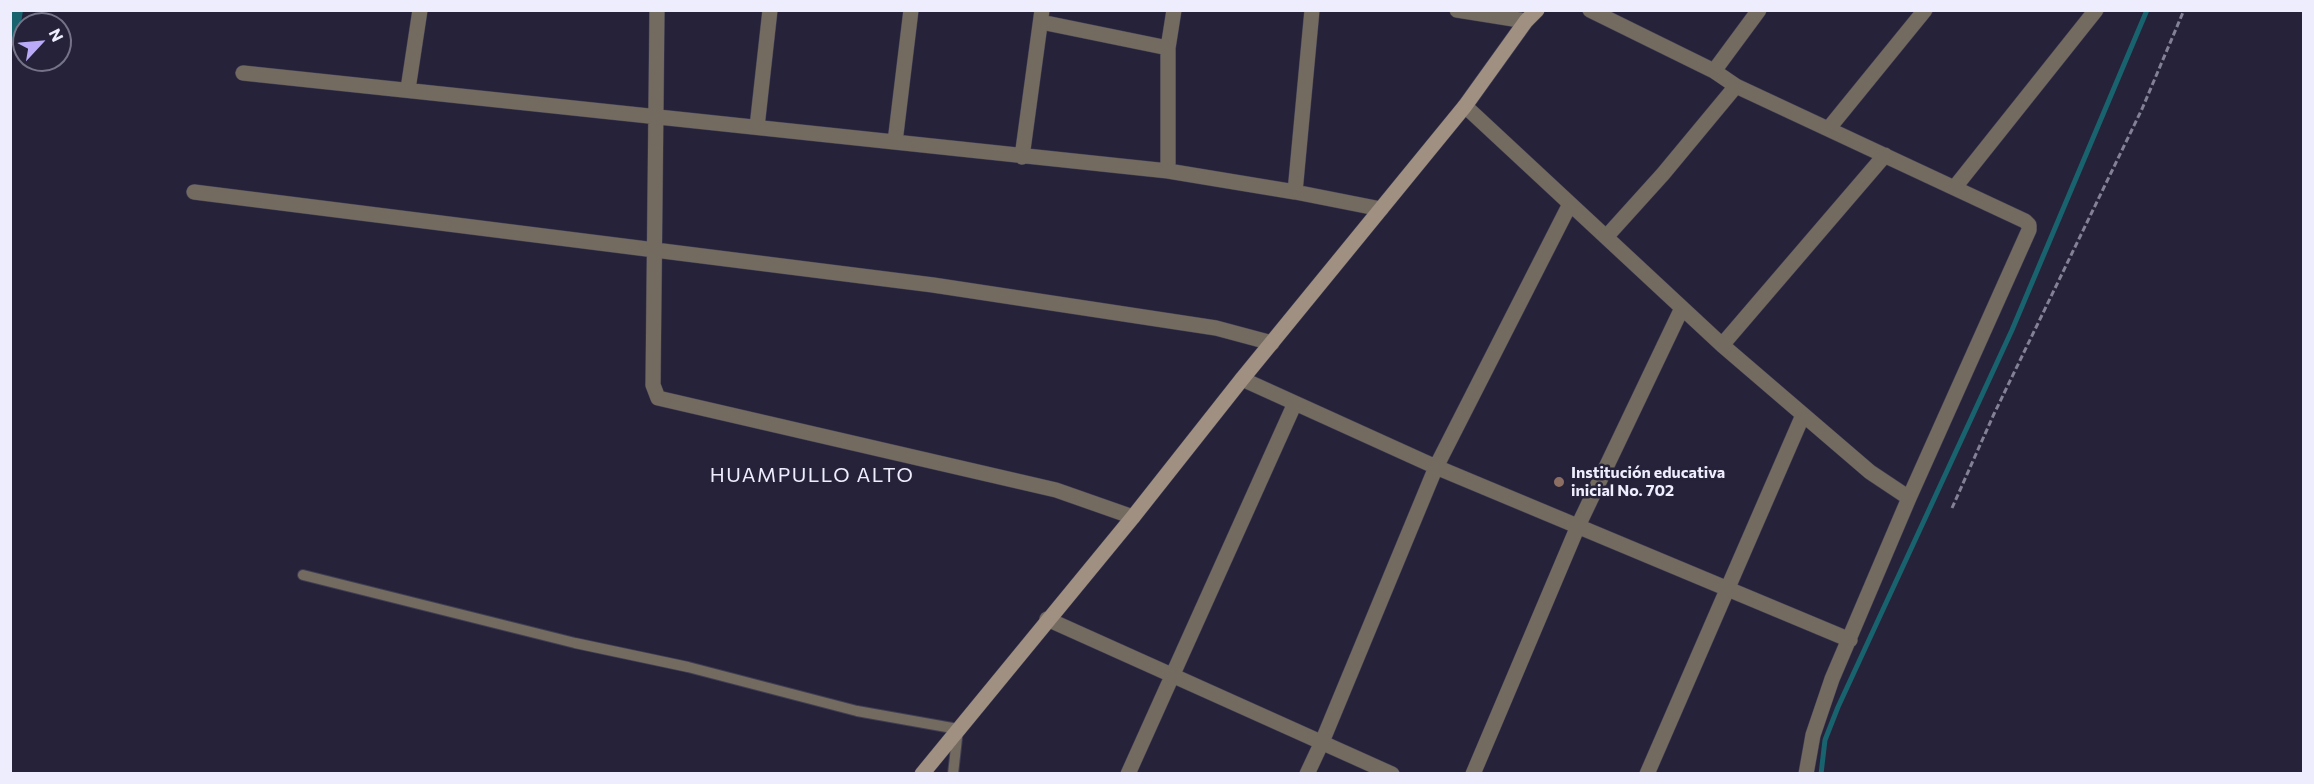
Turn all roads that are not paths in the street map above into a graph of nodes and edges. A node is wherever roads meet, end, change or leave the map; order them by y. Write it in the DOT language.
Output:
graph roads {
  1 [pos="420,10"];
  2 [pos="657,10"];
  3 [pos="770,10"];
  4 [pos="911,10"];
  5 [pos="1174,10"];
  6 [pos="1312,10"];
  7 [pos="1457,10"];
  8 [pos="1590,10"];
  9 [pos="1759,10"];
  10 [pos="1925,10"];
  11 [pos="2096,10"];
  12 [pos="1041,16"];
  13 [pos="1532,16"];
  14 [pos="1168,48"];
  15 [pos="1714,71"];
  16 [pos="243,73"];
  17 [pos="1736,86"];
  18 [pos="408,89"];
  19 [pos="1465,106"];
  20 [pos="657,115"];
  21 [pos="757,127"];
  22 [pos="1829,128"];
  23 [pos="895,142"];
  24 [pos="1885,155"];
  25 [pos="1022,157"];
  26 [pos="1168,171"];
  27 [pos="1955,187"];
  28 [pos="194,192"];
  29 [pos="1295,192"];
  30 [pos="1570,204"];
  31 [pos="1381,209"];
  32 [pos="1607,236"];
  33 [pos="653,250"];
  34 [pos="1682,308"];
  35 [pos="1272,343"];
  36 [pos="1722,345"];
  37 [pos="1242,379"];
  38 [pos="1295,403"];
  39 [pos="1803,415"];
  40 [pos="1436,467"];
  41 [pos="1909,498"];
  42 [pos="1133,517"];
  43 [pos="1578,526"];
  44 [pos="303,574"];
  45 [pos="1729,588"];
  46 [pos="1047,620"];
  47 [pos="1850,640"];
  48 [pos="1173,675"];
  49 [pos="958,729"];
  50 [pos="1322,742"];
  51 [pos="922,774"];
  52 [pos="953,774"];
  53 [pos="1128,774"];
  54 [pos="1307,774"];
  55 [pos="1392,774"];
  56 [pos="1473,774"];
  57 [pos="1647,774"];
  58 [pos="1806,774"];
  1 -- 18 [label="street"];
  2 -- 20 [label="street"];
  3 -- 21 [label="street"];
  4 -- 23 [label="street"];
  5 -- 14 [label="street"];
  6 -- 29 [label="street"];
  7 -- 13 [label="street"];
  8 -- 15 [label="street"];
  9 -- 15 [label="street"];
  10 -- 22 [label="street"];
  11 -- 27 [label="street"];
  12 -- 14 [label="street"];
  12 -- 25 [label="street"];
  13 -- 19 [label="main road"];
  14 -- 26 [label="street"];
  15 -- 17 [label="street"];
  16 -- 18 [label="street"];
  17 -- 22 [label="street"];
  17 -- 32 [label="street"];
  18 -- 20 [label="street"];
  19 -- 30 [label="street"];
  19 -- 31 [label="main road"];
  20 -- 21 [label="street"];
  20 -- 33 [label="street"];
  21 -- 23 [label="street"];
  22 -- 24 [label="street"];
  23 -- 25 [label="street"];
  24 -- 27 [label="street"];
  24 -- 36 [label="street"];
  25 -- 26 [label="street"];
  26 -- 29 [label="street"];
  27 -- 41 [label="street"];
  28 -- 33 [label="street"];
  29 -- 31 [label="street"];
  30 -- 32 [label="street"];
  30 -- 40 [label="street"];
  31 -- 35 [label="main road"];
  32 -- 34 [label="street"];
  33 -- 35 [label="street"];
  33 -- 42 [label="street"];
  34 -- 36 [label="street"];
  34 -- 43 [label="street"];
  35 -- 37 [label="main road"];
  36 -- 39 [label="street"];
  37 -- 38 [label="street"];
  37 -- 42 [label="main road"];
  38 -- 40 [label="street"];
  38 -- 48 [label="street"];
  39 -- 41 [label="street"];
  39 -- 45 [label="street"];
  40 -- 43 [label="street"];
  40 -- 50 [label="street"];
  41 -- 47 [label="street"];
  42 -- 46 [label="main road"];
  43 -- 45 [label="street"];
  43 -- 56 [label="street"];
  44 -- 49 [label="lane"];
  45 -- 47 [label="street"];
  45 -- 57 [label="street"];
  46 -- 48 [label="street"];
  46 -- 49 [label="main road"];
  47 -- 58 [label="street"];
  48 -- 50 [label="street"];
  48 -- 53 [label="street"];
  49 -- 51 [label="main road"];
  49 -- 52 [label="lane"];
  50 -- 54 [label="street"];
  50 -- 55 [label="street"];
}
